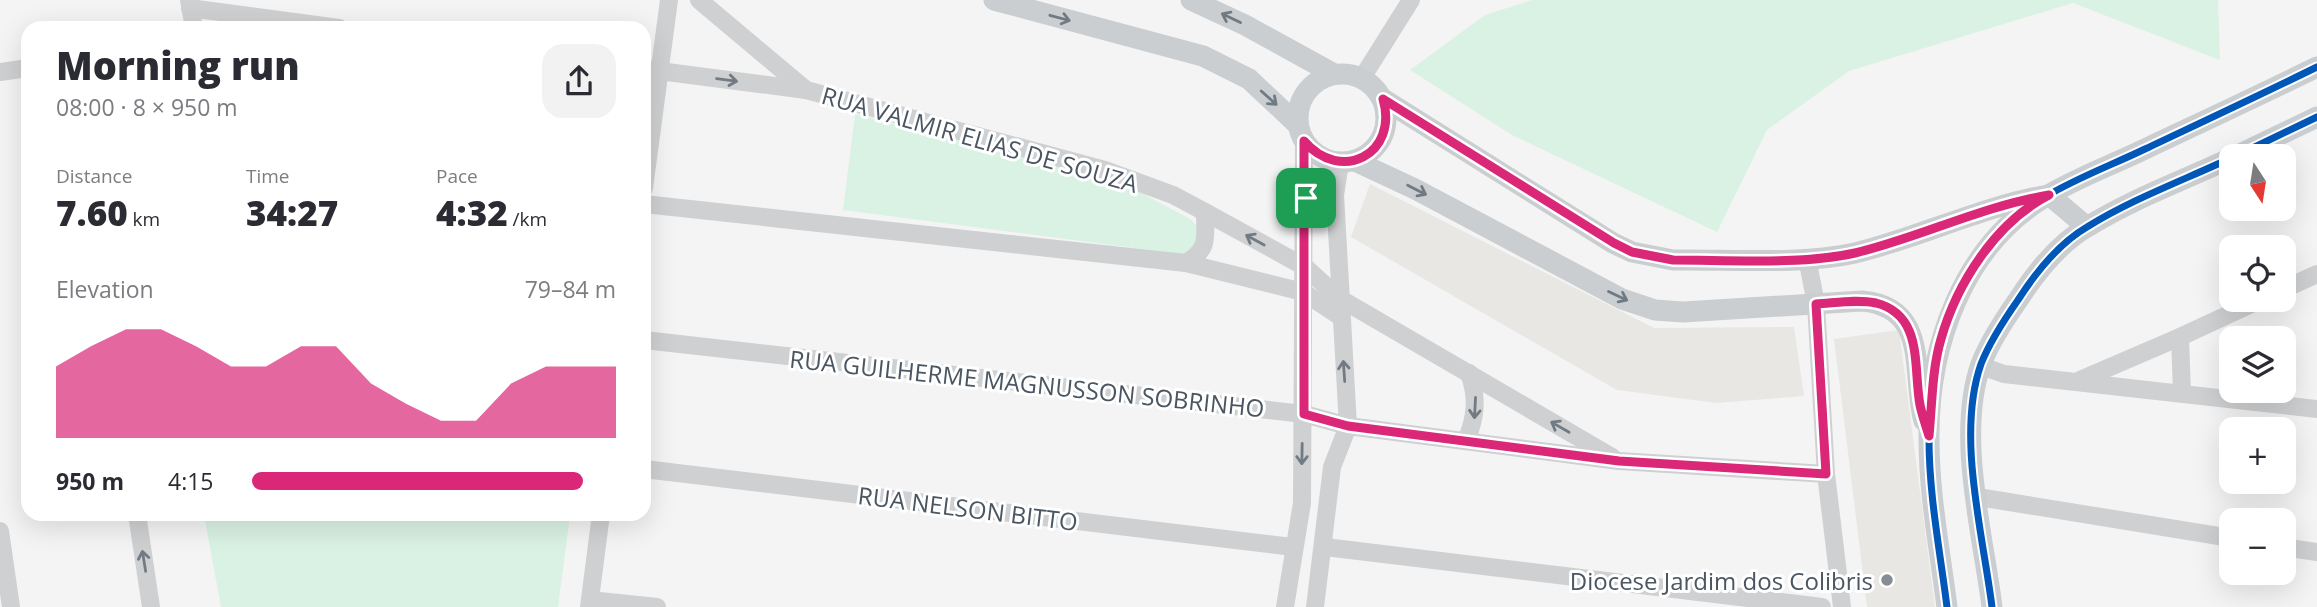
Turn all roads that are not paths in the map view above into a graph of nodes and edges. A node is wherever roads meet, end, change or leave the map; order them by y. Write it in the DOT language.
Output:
graph roads {
  1 [pos="669,0"];
  2 [pos="699,0"];
  3 [pos="994,0"];
  4 [pos="1191,0"];
  5 [pos="1410,0"];
  6 [pos="190,4"];
  7 [pos="296,21"];
  8 [pos="2317,67"];
  9 [pos="21,69"];
  10 [pos="652,70"];
  11 [pos="0,72"];
  12 [pos="1334,74"];
  13 [pos="1362,78"];
  14 [pos="806,90"];
  15 [pos="1383,99"];
  16 [pos="2317,117"];
  17 [pos="1301,133"];
  18 [pos="2261,144"];
  19 [pos="1348,162"];
  20 [pos="2219,164"];
  21 [pos="2049,195"];
  22 [pos="651,205"];
  23 [pos="1205,212"];
  24 [pos="2087,227"];
  25 [pos="1807,258"];
  26 [pos="1186,263"];
  27 [pos="1305,267"];
  28 [pos="2317,274"];
  29 [pos="2296,284"];
  30 [pos="1303,292"];
  31 [pos="1339,298"];
  32 [pos="1816,304"];
  33 [pos="2234,312"];
  34 [pos="1341,317"];
  35 [pos="2180,337"];
  36 [pos="651,341"];
  37 [pos="1981,366"];
  38 [pos="1469,373"];
  39 [pos="2077,381"];
  40 [pos="2182,393"];
  41 [pos="2317,409"];
  42 [pos="1304,414"];
  43 [pos="1348,426"];
  44 [pos="1929,436"];
  45 [pos="1466,441"];
  46 [pos="1619,461"];
  47 [pos="651,470"];
  48 [pos="1826,474"];
  49 [pos="1978,497"];
  50 [pos="137,521"];
  51 [pos="600,521"];
  52 [pos="0,531"];
  53 [pos="2219,536"];
  54 [pos="1293,547"];
  55 [pos="1325,547"];
  56 [pos="2296,549"];
  57 [pos="2317,552"];
  58 [pos="590,603"];
  59 [pos="12,607"];
  60 [pos="151,607"];
  61 [pos="657,607"];
  62 [pos="1285,607"];
  63 [pos="1315,607"];
  64 [pos="1822,607"];
  65 [pos="1842,607"];
  66 [pos="1947,607"];
  67 [pos="1992,607"];
  1 -- 10 [label="street"];
  2 -- 14 [label="street"];
  3 -- 17 [label="main road, one-way"];
  12 -- 4 [label="main road, one-way"];
  5 -- 13 [label="street"];
  6 -- 7 [label="street"];
  8 -- 21 [label="main road"];
  9 -- 11 [label="street"];
  10 -- 14 [label="street, RUA VALMIR ELIAS DE SOUZA, one-way"];
  12 -- 13 [label="main road"];
  12 -- 17 [label="main road"];
  13 -- 15 [label="main road"];
  14 -- 23 [label="street, RUA VALMIR ELIAS DE SOUZA"];
  15 -- 19 [label="main road"];
  15 -- 25 [label="main road"];
  16 -- 18 [label="main road"];
  17 -- 19 [label="main road"];
  17 -- 27 [label="street"];
  19 -- 31 [label="street"];
  19 -- 32 [label="main road, one-way"];
  20 -- 24 [label="main road"];
  21 -- 24 [label="main road"];
  21 -- 25 [label="main road"];
  21 -- 44 [label="main road"];
  22 -- 26 [label="street"];
  23 -- 26 [label="street"];
  27 -- 23 [label="street, RUA VALMIR ELIAS DE SOUZA, one-way"];
  24 -- 37 [label="main road"];
  25 -- 32 [label="street"];
  26 -- 30 [label="street"];
  27 -- 30 [label="street"];
  27 -- 31 [label="street, RUA VALMIR ELIAS DE SOUZA"];
  28 -- 29 [label="street"];
  30 -- 34 [label="street"];
  30 -- 42 [label="street"];
  31 -- 34 [label="street"];
  31 -- 38 [label="street, RUA VALMIR ELIAS DE SOUZA"];
  32 -- 44 [label="main road"];
  32 -- 48 [label="street"];
  33 -- 35 [label="street"];
  43 -- 34 [label="street, one-way"];
  35 -- 39 [label="street"];
  35 -- 40 [label="street"];
  36 -- 42 [label="street, RUA GUILHERME MAGNUSSON SOBRINHO"];
  37 -- 39 [label="street"];
  37 -- 49 [label="main road"];
  38 -- 45 [label="street, one-way"];
  46 -- 38 [label="street, RUA VALMIR ELIAS DE SOUZA, one-way"];
  39 -- 40 [label="street"];
  40 -- 41 [label="street"];
  42 -- 43 [label="street, RUA GUILHERME MAGNUSSON SOBRINHO"];
  42 -- 54 [label="street, one-way"];
  43 -- 45 [label="street, RUA GUILHERME MAGNUSSON SOBRINHO"];
  43 -- 55 [label="street"];
  44 -- 66 [label="main road"];
  45 -- 46 [label="street, RUA GUILHERME MAGNUSSON SOBRINHO"];
  46 -- 48 [label="street, RUA GUILHERME MAGNUSSON SOBRINHO"];
  47 -- 54 [label="street, RUA NELSON BITTO"];
  48 -- 65 [label="street"];
  49 -- 53 [label="street"];
  49 -- 67 [label="main road"];
  60 -- 50 [label="street, one-way"];
  51 -- 58 [label="street"];
  52 -- 59 [label="street"];
  54 -- 62 [label="street"];
  55 -- 63 [label="street"];
  55 -- 64 [label="street"];
  56 -- 57 [label="street"];
  58 -- 61 [label="street"];
}
